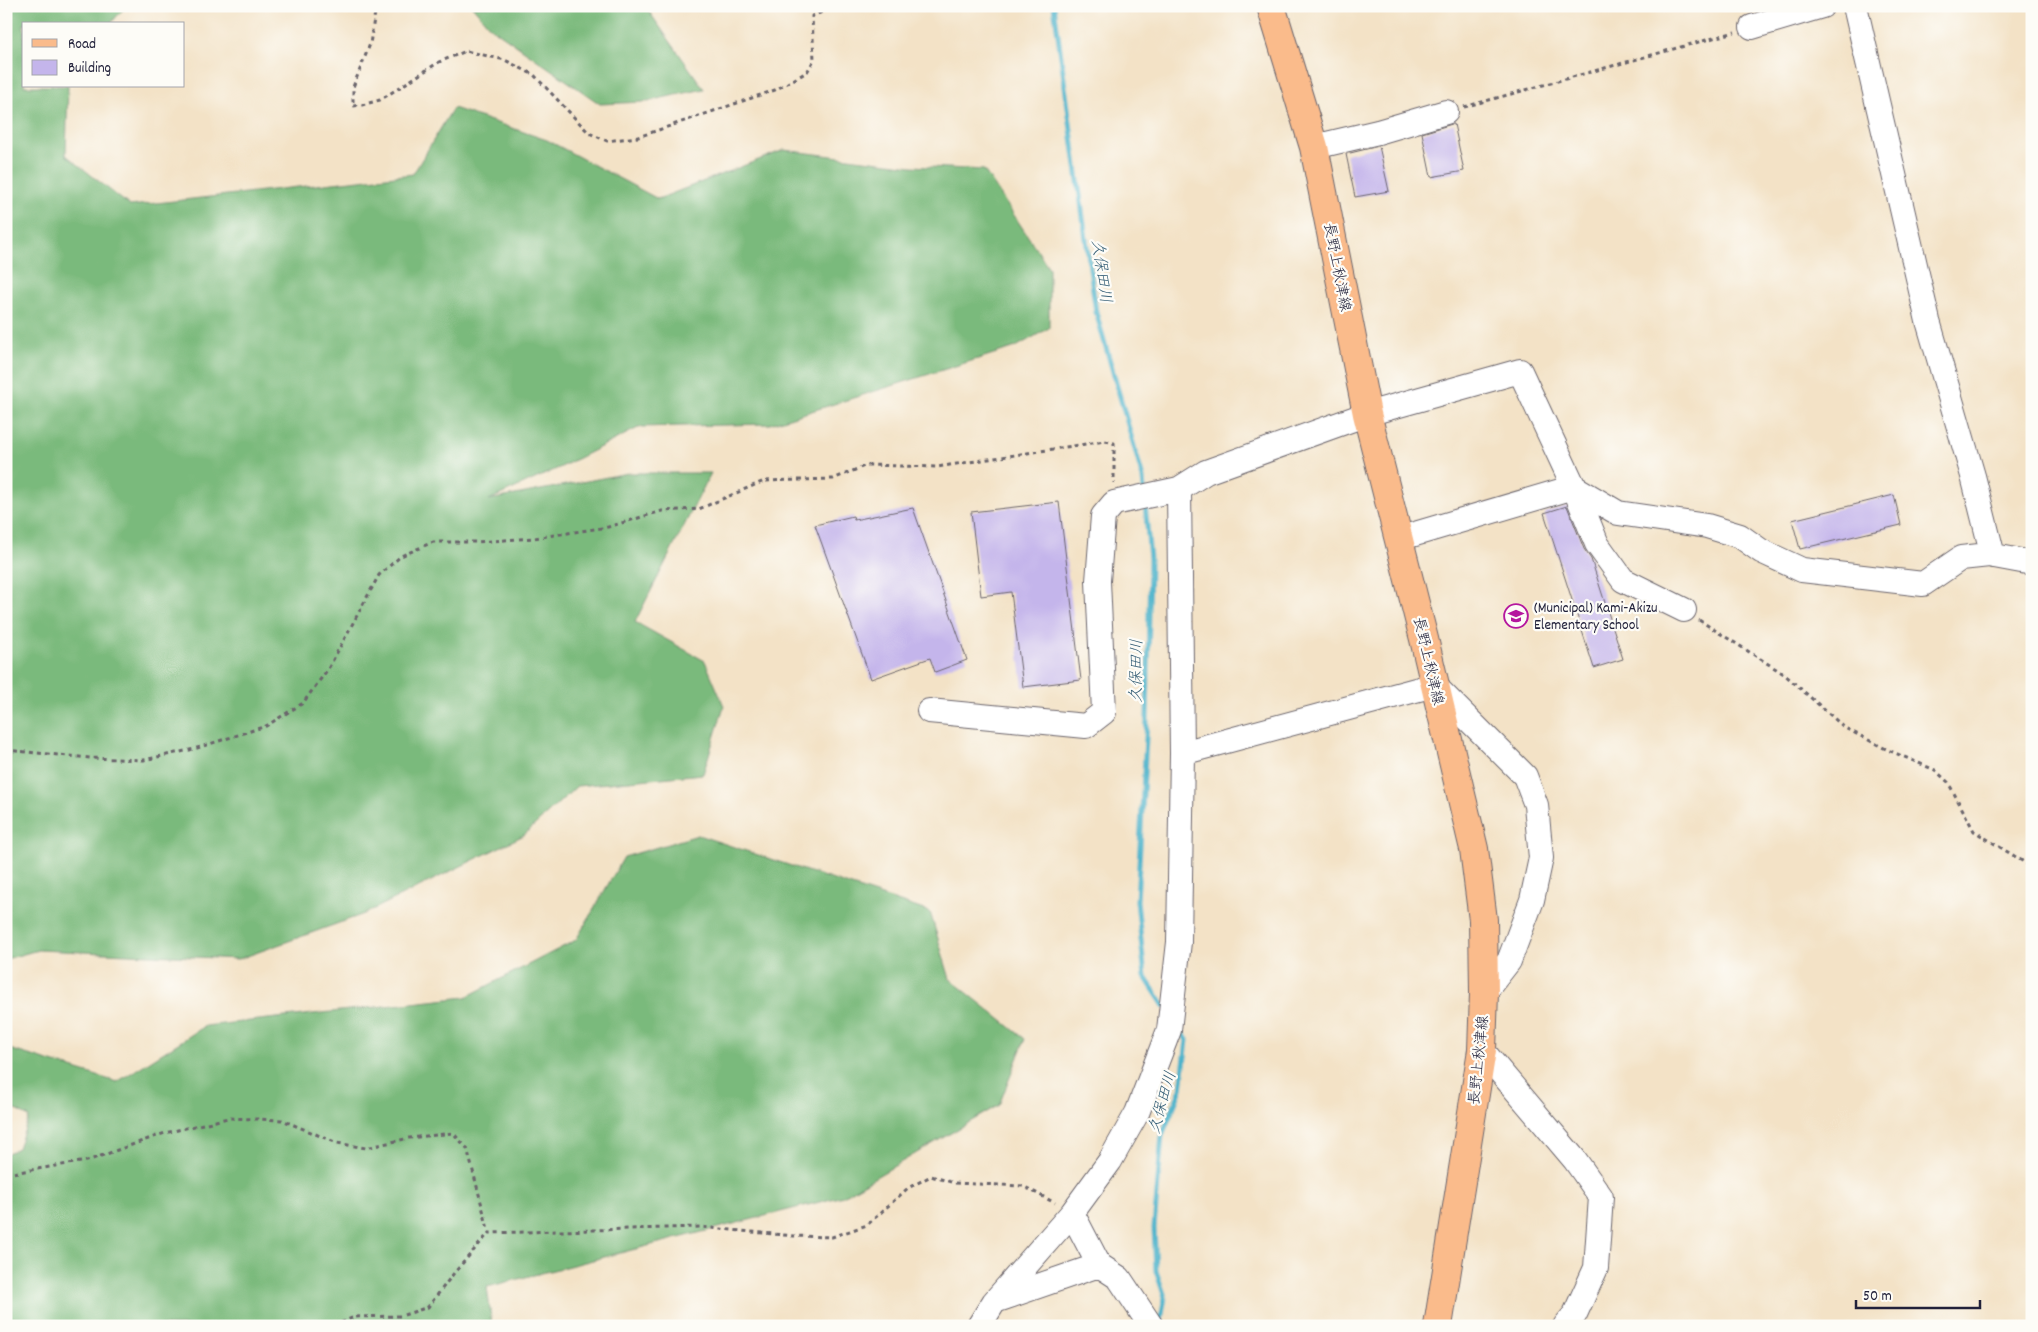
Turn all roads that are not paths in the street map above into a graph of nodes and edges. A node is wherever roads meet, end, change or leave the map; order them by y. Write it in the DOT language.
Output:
graph roads {
  1 [pos="1271,6"];
  2 [pos="1822,6"];
  3 [pos="1855,6"];
  4 [pos="1752,27"];
  5 [pos="1446,112"];
  6 [pos="1314,147"];
  7 [pos="1367,414"];
  8 [pos="1574,487"];
  9 [pos="1179,489"];
  10 [pos="1398,539"];
  11 [pos="1993,556"];
  12 [pos="2032,563"];
  13 [pos="1684,610"];
  14 [pos="1434,685"];
  15 [pos="929,711"];
  16 [pos="1182,753"];
  17 [pos="1484,993"];
  18 [pos="1482,1050"];
  19 [pos="1072,1212"];
  20 [pos="1099,1265"];
  21 [pos="994,1302"];
  22 [pos="979,1326"];
  23 [pos="1151,1326"];
  24 [pos="1438,1326"];
  25 [pos="1565,1326"];
  1 -- 6 [label="main road, 長野上秋津線"];
  2 -- 4 [label="street"];
  3 -- 11 [label="street"];
  5 -- 6 [label="street"];
  6 -- 7 [label="main road, 長野上秋津線"];
  7 -- 8 [label="street"];
  7 -- 9 [label="street"];
  7 -- 10 [label="main road, 長野上秋津線"];
  8 -- 10 [label="street"];
  8 -- 11 [label="street"];
  8 -- 13 [label="street"];
  9 -- 15 [label="street"];
  9 -- 16 [label="street"];
  10 -- 14 [label="main road, 長野上秋津線"];
  11 -- 12 [label="street"];
  14 -- 16 [label="street"];
  14 -- 17 [label="main road, 長野上秋津線"];
  14 -- 17 [label="street"];
  16 -- 19 [label="street"];
  17 -- 18 [label="main road, 長野上秋津線"];
  18 -- 24 [label="main road, 長野上秋津線"];
  18 -- 25 [label="street"];
  19 -- 20 [label="street"];
  19 -- 21 [label="street"];
  20 -- 21 [label="street"];
  20 -- 23 [label="street"];
  21 -- 22 [label="street"];
}
